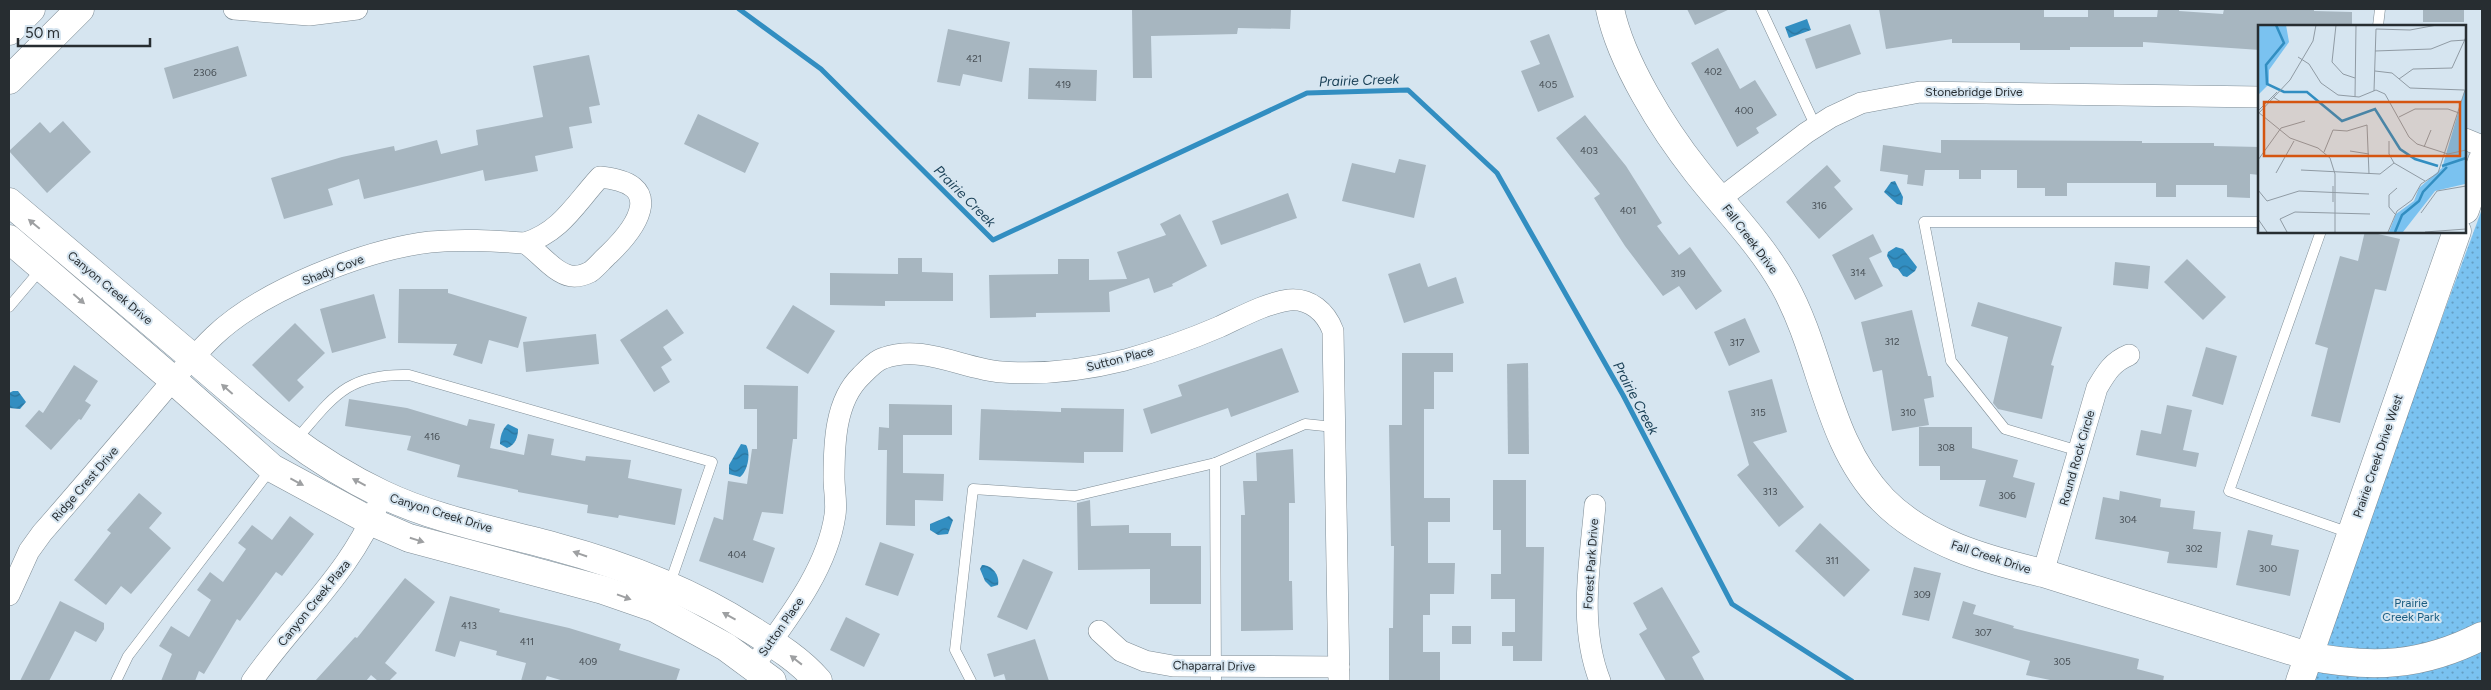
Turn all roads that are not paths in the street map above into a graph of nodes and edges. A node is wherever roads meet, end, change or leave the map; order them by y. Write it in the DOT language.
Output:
graph roads {
  1 [pos="31,9"];
  2 [pos="80,9"];
  3 [pos="234,9"];
  4 [pos="357,9"];
  5 [pos="1610,9"];
  6 [pos="1761,9"];
  7 [pos="2380,9"];
  8 [pos="2378,25"];
  9 [pos="9,32"];
  10 [pos="9,80"];
  11 [pos="2258,97"];
  12 [pos="1816,127"];
  13 [pos="2466,139"];
  14 [pos="2482,146"];
  15 [pos="2482,161"];
  16 [pos="1720,199"];
  17 [pos="9,202"];
  18 [pos="2466,207"];
  19 [pos="2258,222"];
  20 [pos="2321,232"];
  21 [pos="2457,232"];
  22 [pos="9,239"];
  23 [pos="525,242"];
  24 [pos="42,268"];
  25 [pos="9,308"];
  26 [pos="2129,355"];
  27 [pos="193,358"];
  28 [pos="172,379"];
  29 [pos="1334,427"];
  30 [pos="294,442"];
  31 [pos="2079,451"];
  32 [pos="1214,463"];
  33 [pos="272,468"];
  34 [pos="382,495"];
  35 [pos="1596,505"];
  36 [pos="372,522"];
  37 [pos="2351,533"];
  38 [pos="2043,573"];
  39 [pos="9,595"];
  40 [pos="662,597"];
  41 [pos="1099,631"];
  42 [pos="2482,636"];
  43 [pos="771,642"];
  44 [pos="2308,656"];
  45 [pos="763,674"];
  46 [pos="1216,674"];
  47 [pos="1339,674"];
  48 [pos="116,681"];
  49 [pos="252,681"];
  50 [pos="818,681"];
  51 [pos="970,681"];
  52 [pos="1600,681"];
  53 [pos="2300,681"];
  1 -- 9 [label="street"];
  2 -- 10 [label="street"];
  3 -- 4 [label="street"];
  5 -- 16 [label="street, Fall Creek Drive"];
  6 -- 12 [label="lane"];
  7 -- 8 [label="lane"];
  11 -- 12 [label="street, Stonebridge Drive"];
  12 -- 16 [label="street, Stonebridge Drive"];
  13 -- 14 [label="street"];
  15 -- 18 [label="street"];
  16 -- 38 [label="street, Fall Creek Drive"];
  27 -- 17 [label="street, Canyon Creek Drive, one-way"];
  19 -- 31 [label="lane"];
  20 -- 37 [label="lane"];
  21 -- 37 [label="street, Prairie Creek Drive West"];
  22 -- 24 [label="street, Canyon Creek Drive"];
  23 -- 23 [label="street, Shady Cove"];
  23 -- 27 [label="street, Shady Cove"];
  24 -- 25 [label="lane"];
  24 -- 28 [label="street, Canyon Creek Drive, one-way"];
  26 -- 31 [label="street, Round Rock Circle"];
  27 -- 28 [label="street, Shady Cove"];
  30 -- 27 [label="street, Canyon Creek Drive, one-way"];
  28 -- 33 [label="street, Canyon Creek Drive"];
  28 -- 39 [label="street, Ridge Crest Drive"];
  29 -- 32 [label="lane"];
  29 -- 43 [label="street, Sutton Place"];
  29 -- 47 [label="street, Sutton Place"];
  34 -- 30 [label="street, Canyon Creek Drive, one-way"];
  30 -- 40 [label="lane"];
  31 -- 38 [label="street, Round Rock Circle"];
  32 -- 46 [label="lane"];
  32 -- 51 [label="lane"];
  33 -- 36 [label="street, Canyon Creek Drive, one-way"];
  33 -- 48 [label="lane"];
  34 -- 36 [label="street, Canyon Creek Plaza"];
  40 -- 34 [label="street, Canyon Creek Drive, one-way"];
  35 -- 52 [label="street, Forest Park Drive"];
  36 -- 40 [label="street, Canyon Creek Drive, one-way"];
  36 -- 49 [label="street, Canyon Creek Plaza"];
  37 -- 44 [label="street, Prairie Creek Drive West"];
  38 -- 44 [label="street, Fall Creek Drive"];
  43 -- 40 [label="street, Canyon Creek Drive, one-way"];
  40 -- 45 [label="street, Canyon Creek Drive"];
  41 -- 46 [label="street, Chaparral Drive"];
  42 -- 44 [label="street, Fall Creek Drive"];
  43 -- 45 [label="street, Sutton Place"];
  50 -- 43 [label="street, Canyon Creek Drive, one-way"];
  44 -- 53 [label="street, Prairie Creek Drive West"];
  46 -- 47 [label="street, Chaparral Drive"];
}
